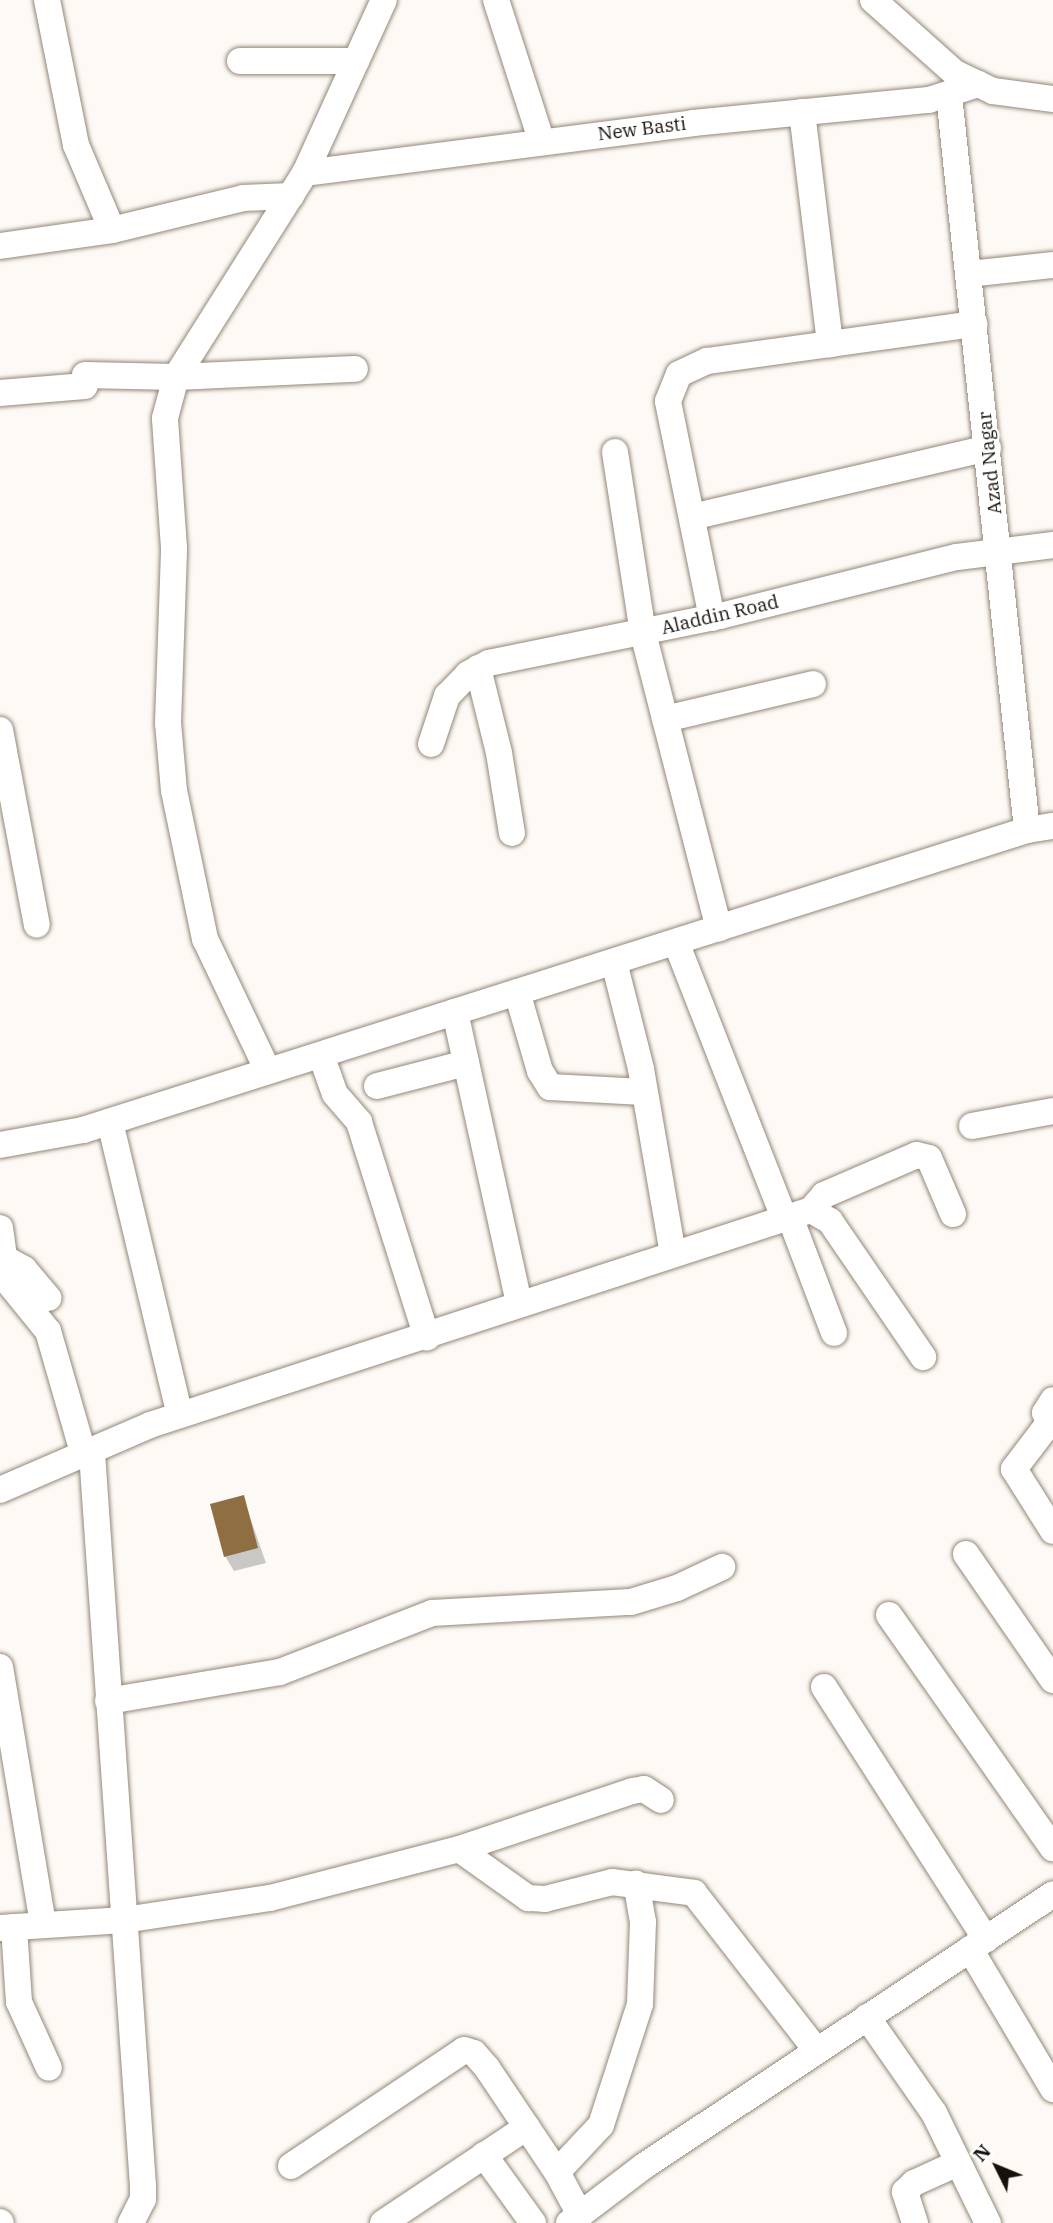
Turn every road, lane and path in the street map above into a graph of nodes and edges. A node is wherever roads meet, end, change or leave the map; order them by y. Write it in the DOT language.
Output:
graph roads {
  1 [pos="47,0"];
  2 [pos="384,0"];
  3 [pos="496,0"];
  4 [pos="873,0"];
  5 [pos="240,61"];
  6 [pos="356,61"];
  7 [pos="978,84"];
  8 [pos="949,95"];
  9 [pos="1053,99"];
  10 [pos="803,112"];
  11 [pos="542,142"];
  12 [pos="305,173"];
  13 [pos="291,195"];
  14 [pos="112,230"];
  15 [pos="0,246"];
  16 [pos="1053,265"];
  17 [pos="969,274"];
  18 [pos="974,324"];
  19 [pos="830,344"];
  20 [pos="355,369"];
  21 [pos="176,377"];
  22 [pos="0,393"];
  23 [pos="988,448"];
  24 [pos="615,452"];
  25 [pos="692,517"];
  26 [pos="1053,545"];
  27 [pos="999,550"];
  28 [pos="712,618"];
  29 [pos="643,633"];
  30 [pos="478,668"];
  31 [pos="813,684"];
  32 [pos="666,719"];
  33 [pos="0,730"];
  34 [pos="431,744"];
  35 [pos="6,795"];
  36 [pos="1046,829"];
  37 [pos="512,833"];
  38 [pos="37,925"];
  39 [pos="719,928"];
  40 [pos="676,942"];
  41 [pos="614,962"];
  42 [pos="517,992"];
  43 [pos="455,1012"];
  44 [pos="321,1055"];
  45 [pos="466,1063"];
  46 [pos="268,1071"];
  47 [pos="377,1086"];
  48 [pos="643,1091"];
  49 [pos="1053,1111"];
  50 [pos="110,1122"];
  51 [pos="972,1126"];
  52 [pos="0,1146"];
  53 [pos="953,1214"];
  54 [pos="795,1215"];
  55 [pos="0,1228"];
  56 [pos="673,1254"];
  57 [pos="1,1266"];
  58 [pos="48,1298"];
  59 [pos="519,1304"];
  60 [pos="834,1333"];
  61 [pos="427,1338"];
  62 [pos="923,1357"];
  63 [pos="180,1415"];
  64 [pos="1053,1416"];
  65 [pos="88,1454"];
  66 [pos="0,1490"];
  67 [pos="1053,1531"];
  68 [pos="966,1554"];
  69 [pos="722,1567"];
  70 [pos="888,1615"];
  71 [pos="0,1667"];
  72 [pos="1053,1680"];
  73 [pos="824,1687"];
  74 [pos="108,1701"];
  75 [pos="661,1800"];
  76 [pos="1053,1847"];
  77 [pos="459,1849"];
  78 [pos="645,1885"];
  79 [pos="1053,1894"];
  80 [pos="124,1920"];
  81 [pos="43,1924"];
  82 [pos="7,1927"];
  83 [pos="978,1944"];
  84 [pos="867,2017"];
  85 [pos="817,2051"];
  86 [pos="49,2068"];
  87 [pos="1053,2089"];
  88 [pos="527,2127"];
  89 [pos="484,2155"];
  90 [pos="958,2163"];
  91 [pos="291,2166"];
  92 [pos="557,2172"];
  93 [pos="585,2216"];
  94 [pos="131,2223"];
  95 [pos="383,2223"];
  96 [pos="533,2223"];
  97 [pos="915,2223"];
  98 [pos="988,2223"];
  1 -- 14 [label="street"];
  2 -- 6 [label="street"];
  3 -- 11 [label="street"];
  4 -- 7 [label="street"];
  5 -- 6 [label="street"];
  6 -- 12 [label="street"];
  7 -- 8 [label="street, New Basti"];
  7 -- 9 [label="street"];
  8 -- 10 [label="street, New Basti"];
  8 -- 17 [label="street, Azad Nagar"];
  10 -- 11 [label="street, New Basti"];
  10 -- 19 [label="street"];
  11 -- 12 [label="street, New Basti"];
  12 -- 13 [label="street"];
  13 -- 14 [label="street"];
  13 -- 21 [label="street"];
  14 -- 15 [label="street"];
  16 -- 17 [label="street"];
  17 -- 18 [label="street, Azad Nagar"];
  18 -- 19 [label="street"];
  18 -- 23 [label="street, Azad Nagar"];
  19 -- 25 [label="street"];
  20 -- 21 [label="street"];
  21 -- 22 [label="street"];
  21 -- 46 [label="street"];
  23 -- 25 [label="street"];
  23 -- 27 [label="street, Azad Nagar"];
  24 -- 29 [label="street"];
  25 -- 28 [label="street"];
  26 -- 27 [label="street, Aladdin Road"];
  27 -- 28 [label="street, Aladdin Road"];
  27 -- 36 [label="street, Azad Nagar"];
  28 -- 29 [label="street, Aladdin Road"];
  29 -- 30 [label="street, Aladdin Road"];
  29 -- 32 [label="street"];
  30 -- 34 [label="street"];
  30 -- 37 [label="street"];
  31 -- 32 [label="street"];
  32 -- 39 [label="street"];
  33 -- 35 [label="street"];
  35 -- 38 [label="street"];
  36 -- 39 [label="street"];
  39 -- 40 [label="street"];
  40 -- 41 [label="street"];
  40 -- 54 [label="street"];
  41 -- 42 [label="street"];
  41 -- 48 [label="street"];
  42 -- 43 [label="street"];
  42 -- 48 [label="street"];
  43 -- 44 [label="street"];
  43 -- 45 [label="street"];
  44 -- 46 [label="street"];
  44 -- 61 [label="street"];
  45 -- 47 [label="street"];
  45 -- 59 [label="street"];
  46 -- 50 [label="street"];
  48 -- 56 [label="street"];
  49 -- 51 [label="street"];
  50 -- 52 [label="street"];
  50 -- 63 [label="street"];
  53 -- 54 [label="street"];
  54 -- 56 [label="street"];
  54 -- 60 [label="street"];
  54 -- 62 [label="street"];
  55 -- 57 [label="street"];
  56 -- 59 [label="street"];
  57 -- 58 [label="street"];
  57 -- 65 [label="street"];
  59 -- 61 [label="street"];
  61 -- 63 [label="street"];
  63 -- 65 [label="street"];
  64 -- 67 [label="street"];
  65 -- 66 [label="street"];
  65 -- 74 [label="street"];
  68 -- 72 [label="street"];
  69 -- 74 [label="street"];
  70 -- 76 [label="street"];
  71 -- 81 [label="street"];
  73 -- 83 [label="street"];
  74 -- 80 [label="street"];
  75 -- 77 [label="street"];
  77 -- 78 [label="street"];
  77 -- 80 [label="street"];
  78 -- 85 [label="street"];
  78 -- 92 [label="street"];
  79 -- 83 [label="street"];
  80 -- 81 [label="street"];
  80 -- 94 [label="street"];
  81 -- 82 [label="street"];
  82 -- 86 [label="street"];
  83 -- 84 [label="street"];
  83 -- 87 [label="street"];
  84 -- 85 [label="street"];
  84 -- 90 [label="street"];
  85 -- 93 [label="street"];
  88 -- 89 [label="street"];
  88 -- 91 [label="street"];
  88 -- 92 [label="street"];
  89 -- 95 [label="street"];
  89 -- 96 [label="street"];
  90 -- 97 [label="street"];
  90 -- 98 [label="street"];
  92 -- 93 [label="street"];
}
